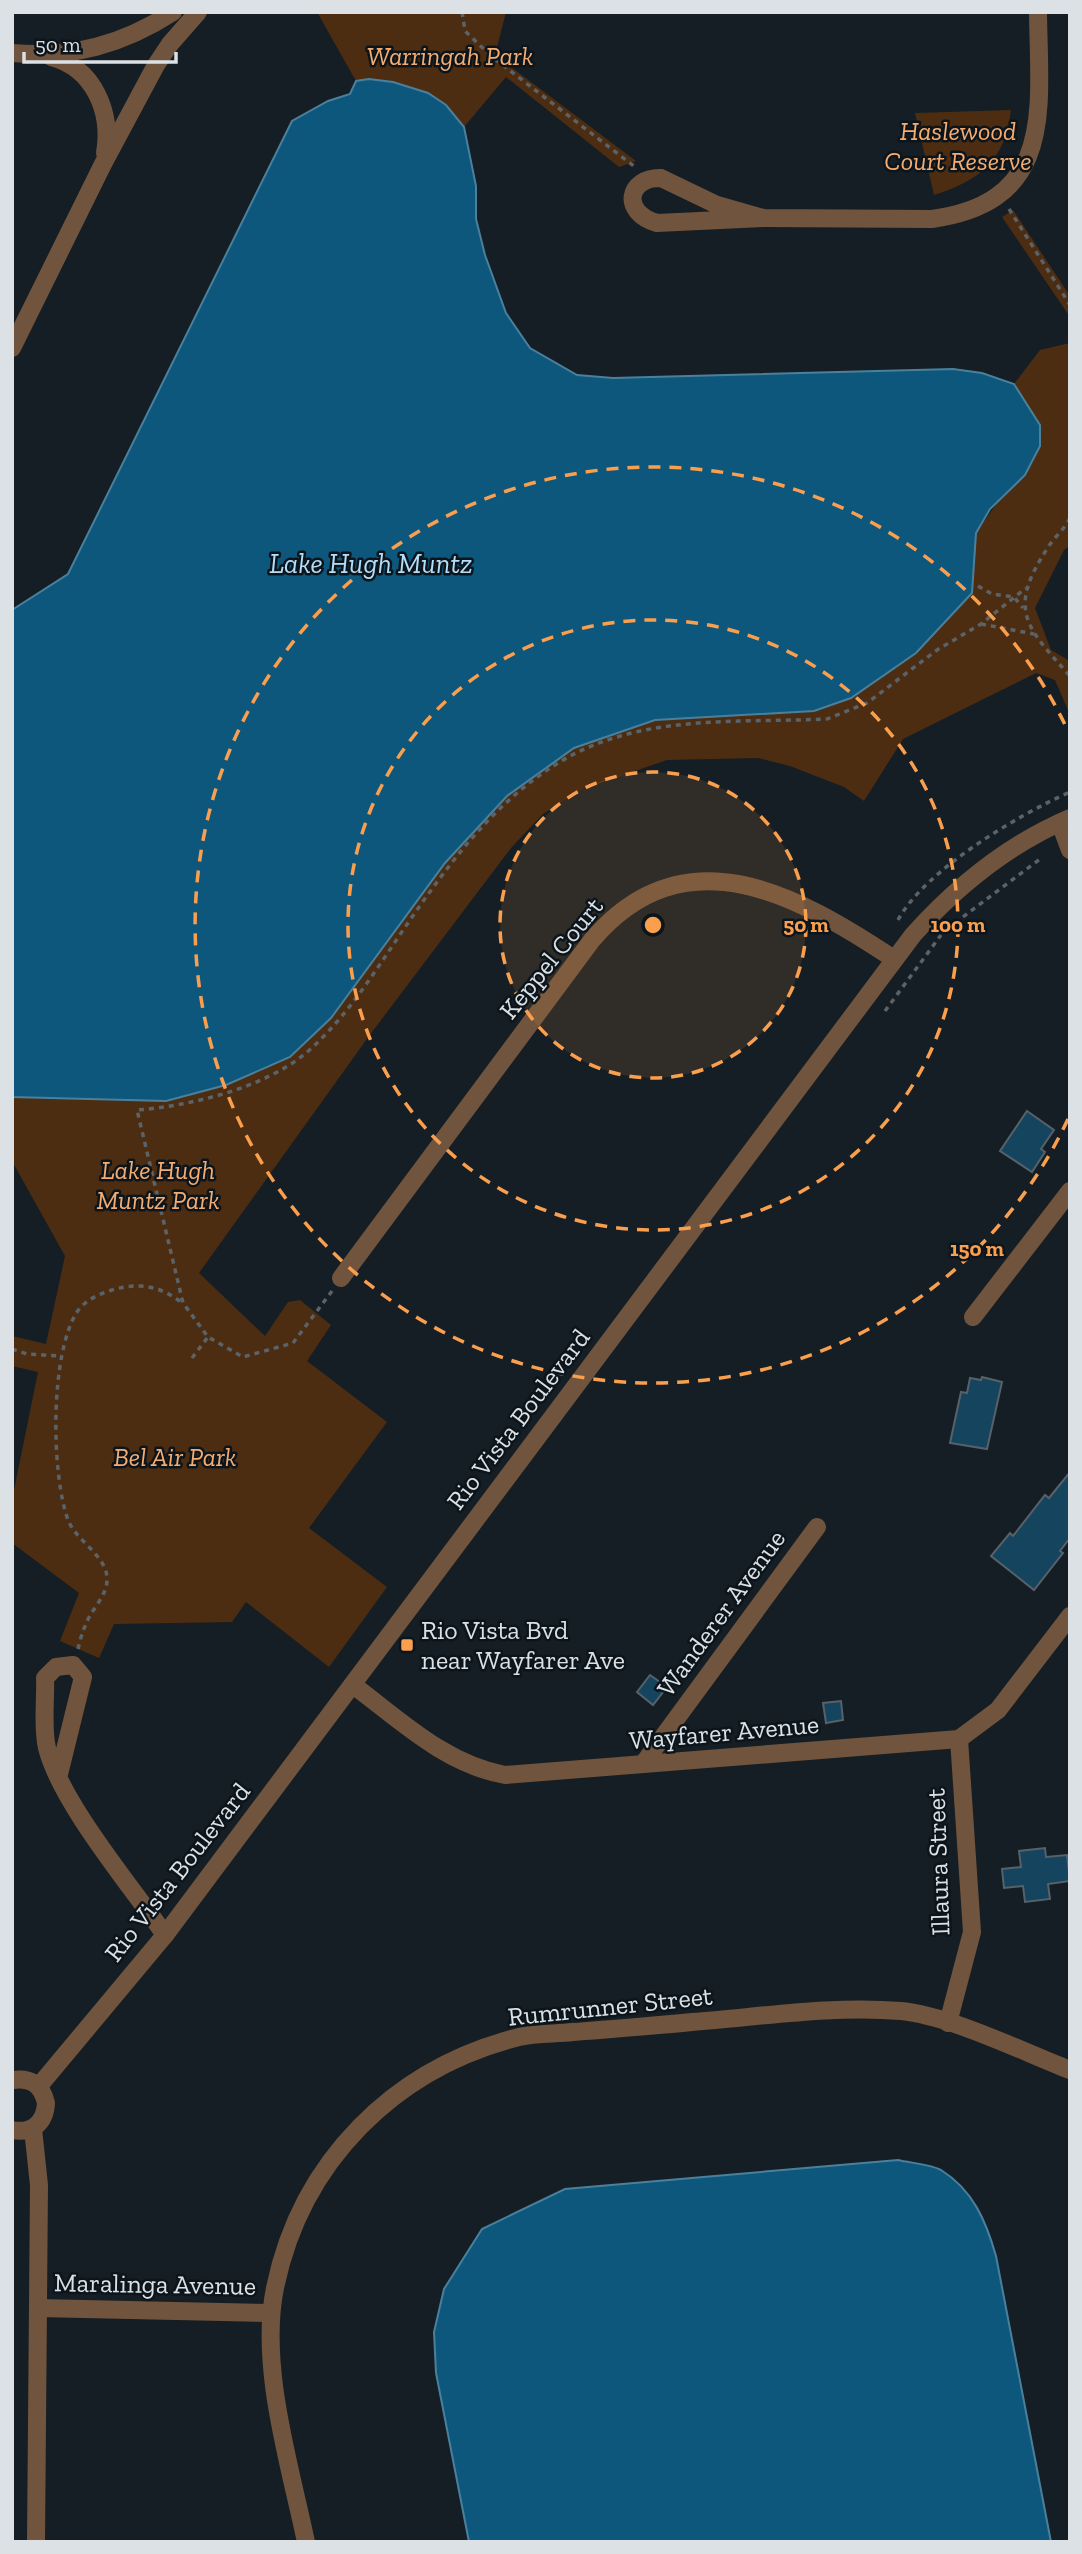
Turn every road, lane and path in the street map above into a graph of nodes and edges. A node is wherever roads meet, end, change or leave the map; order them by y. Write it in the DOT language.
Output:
graph roads {
  1 [pos="173,12"];
  2 [pos="198,12"];
  3 [pos="462,12"];
  4 [pos="1038,12"];
  5 [pos="12,53"];
  6 [pos="44,55"];
  7 [pos="103,163"];
  8 [pos="651,178"];
  9 [pos="1000,194"];
  10 [pos="763,218"];
  11 [pos="1070,305"];
  12 [pos="12,348"];
  13 [pos="1070,518"];
  14 [pos="978,586"];
  15 [pos="1026,588"];
  16 [pos="1014,597"];
  17 [pos="1023,608"];
  18 [pos="981,624"];
  19 [pos="1035,635"];
  20 [pos="1070,676"];
  21 [pos="1065,820"];
  22 [pos="1070,850"];
  23 [pos="1040,859"];
  24 [pos="894,959"];
  25 [pos="885,1011"];
  26 [pos="132,1102"];
  27 [pos="137,1110"];
  28 [pos="1070,1191"];
  29 [pos="341,1278"];
  30 [pos="183,1303"];
  31 [pos="973,1318"];
  32 [pos="208,1337"];
  33 [pos="12,1349"];
  34 [pos="60,1356"];
  35 [pos="192,1358"];
  36 [pos="817,1527"];
  37 [pos="1070,1616"];
  38 [pos="73,1665"];
  39 [pos="353,1685"];
  40 [pos="959,1739"];
  41 [pos="643,1764"];
  42 [pos="59,1774"];
  43 [pos="164,1934"];
  44 [pos="948,2023"];
  45 [pos="1070,2070"];
  46 [pos="12,2080"];
  47 [pos="39,2086"];
  48 [pos="33,2129"];
  49 [pos="12,2130"];
  50 [pos="38,2308"];
  51 [pos="271,2313"];
  52 [pos="36,2542"];
  53 [pos="306,2542"];
  1 -- 6 [label="street"];
  2 -- 7 [label="street"];
  3 -- 8 [label="path"];
  4 -- 9 [label="street"];
  5 -- 6 [label="street"];
  6 -- 7 [label="street"];
  7 -- 12 [label="street"];
  8 -- 10 [label="street"];
  8 -- 10 [label="street"];
  9 -- 10 [label="street"];
  9 -- 11 [label="path"];
  13 -- 15 [label="path"];
  14 -- 16 [label="path"];
  15 -- 16 [label="path"];
  15 -- 17 [label="path"];
  16 -- 17 [label="path"];
  16 -- 18 [label="path"];
  17 -- 19 [label="path"];
  18 -- 19 [label="path"];
  18 -- 27 [label="path"];
  19 -- 20 [label="path"];
  21 -- 22 [label="street"];
  21 -- 24 [label="street, Rio Vista Boulevard"];
  23 -- 25 [label="path"];
  24 -- 29 [label="street, Keppel Court"];
  24 -- 39 [label="street, Rio Vista Boulevard"];
  26 -- 27 [label="path"];
  27 -- 30 [label="path"];
  28 -- 31 [label="street"];
  29 -- 32 [label="path"];
  30 -- 32 [label="path"];
  30 -- 34 [label="path"];
  32 -- 35 [label="path"];
  33 -- 34 [label="path"];
  34 -- 38 [label="path"];
  36 -- 41 [label="street, Wanderer Avenue"];
  37 -- 40 [label="street"];
  38 -- 42 [label="street"];
  38 -- 42 [label="street"];
  39 -- 41 [label="street, Wayfarer Avenue"];
  39 -- 43 [label="street, Rio Vista Boulevard"];
  40 -- 41 [label="street, Wayfarer Avenue"];
  40 -- 44 [label="street, Illaura Street"];
  42 -- 43 [label="street"];
  43 -- 47 [label="street, Rio Vista Boulevard"];
  44 -- 45 [label="street, Rumrunner Street"];
  44 -- 51 [label="street, Rumrunner Street"];
  46 -- 47 [label="street"];
  47 -- 48 [label="street"];
  48 -- 49 [label="street"];
  48 -- 50 [label="street"];
  50 -- 51 [label="street, Maralinga Avenue"];
  50 -- 52 [label="street"];
  51 -- 53 [label="street, Rumrunner Street"];
}
